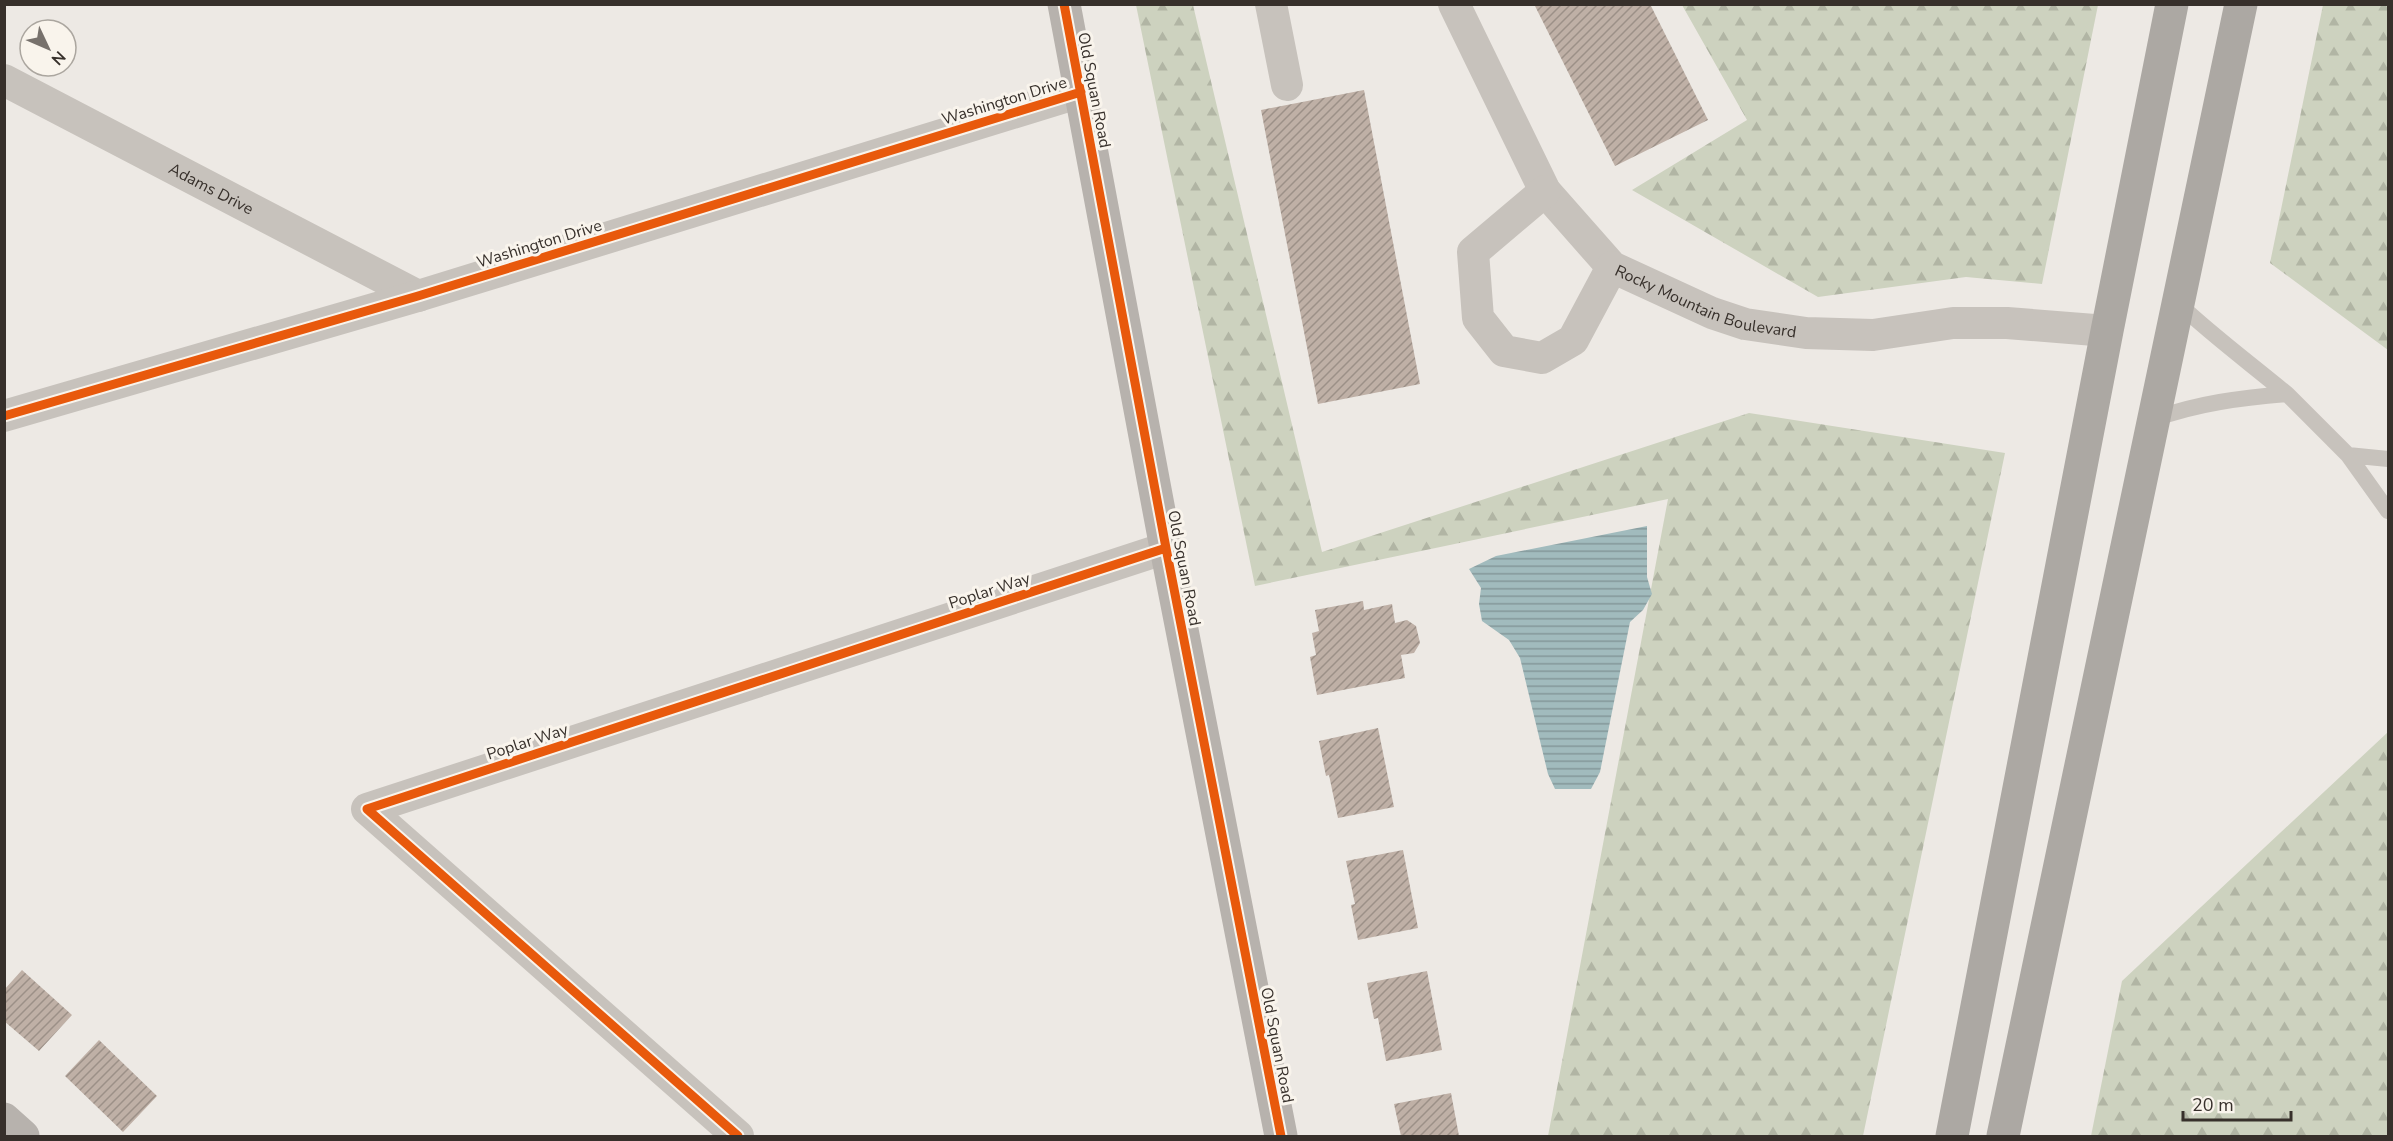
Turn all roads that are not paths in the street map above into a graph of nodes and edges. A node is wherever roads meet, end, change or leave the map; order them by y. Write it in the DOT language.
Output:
graph roads {
  1 [pos="1064,4"];
  2 [pos="1271,4"];
  3 [pos="1454,4"];
  4 [pos="2172,4"];
  5 [pos="2241,4"];
  6 [pos="4,80"];
  7 [pos="1287,85"];
  8 [pos="1081,92"];
  9 [pos="1545,191"];
  10 [pos="1612,267"];
  11 [pos="418,296"];
  12 [pos="2179,304"];
  13 [pos="2107,331"];
  14 [pos="2287,394"];
  15 [pos="4,416"];
  16 [pos="2154,419"];
  17 [pos="2348,455"];
  18 [pos="2388,459"];
  19 [pos="2388,512"];
  20 [pos="1166,548"];
  21 [pos="1959,1097"];
  22 [pos="4,1119"];
  23 [pos="23,1137"];
  24 [pos="738,1137"];
  25 [pos="1281,1137"];
  26 [pos="1942,1137"];
  27 [pos="1952,1137"];
  28 [pos="2003,1137"];
  1 -- 8 [label="street, Old Squan Road"];
  2 -- 7 [label="street"];
  3 -- 9 [label="street, Rocky Mountain Boulevard"];
  4 -- 13 [label="highway"];
  5 -- 12 [label="highway"];
  6 -- 11 [label="street, Adams Drive"];
  8 -- 11 [label="street, Washington Drive"];
  8 -- 20 [label="street, Old Squan Road"];
  9 -- 10 [label="street, Rocky Mountain Boulevard"];
  9 -- 10 [label="street"];
  10 -- 13 [label="street, Rocky Mountain Boulevard"];
  11 -- 15 [label="street, Washington Drive"];
  12 -- 14 [label="lane"];
  12 -- 16 [label="highway"];
  13 -- 21 [label="highway"];
  14 -- 16 [label="lane"];
  14 -- 17 [label="lane"];
  16 -- 28 [label="highway"];
  17 -- 18 [label="lane"];
  17 -- 19 [label="lane"];
  20 -- 24 [label="street, Poplar Way"];
  20 -- 25 [label="street, Old Squan Road"];
  21 -- 26 [label="highway"];
  21 -- 27 [label="highway"];
  22 -- 23 [label="street"];
}
